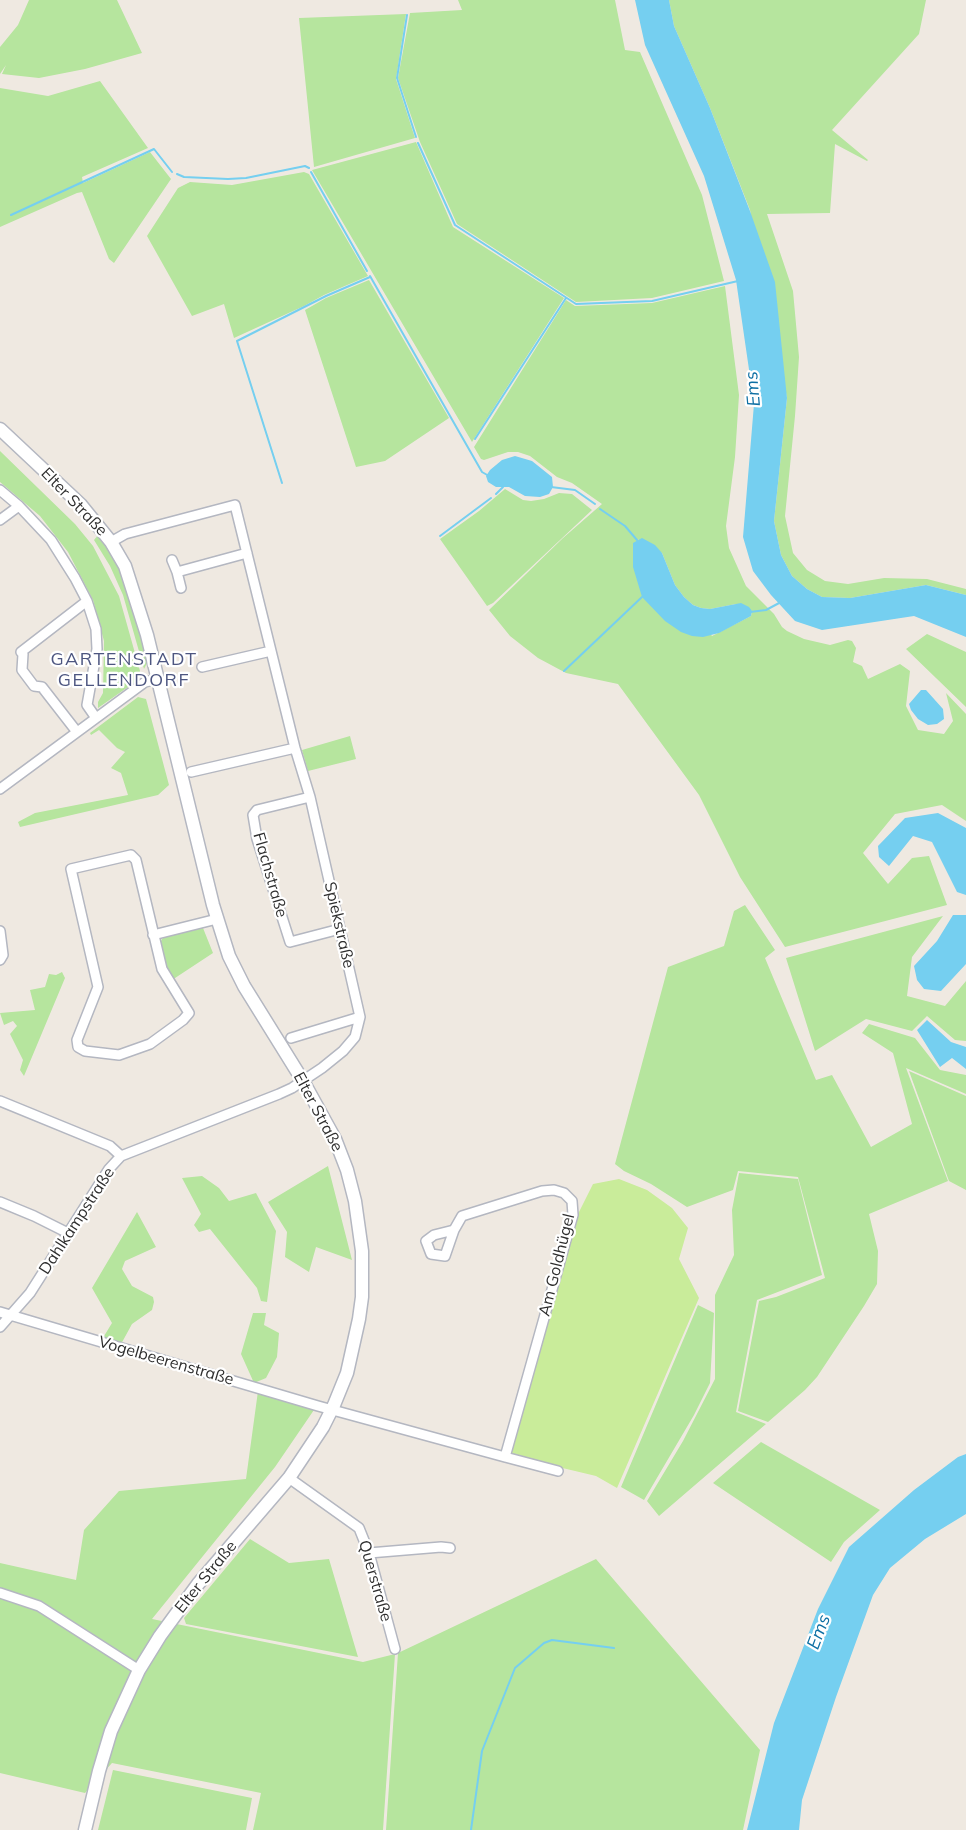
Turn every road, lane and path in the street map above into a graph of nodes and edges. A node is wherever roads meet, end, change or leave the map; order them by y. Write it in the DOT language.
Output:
graph roads {
  1 [pos="0,429"];
  2 [pos="0,490"];
  3 [pos="19,506"];
  4 [pos="0,520"];
  5 [pos="111,542"];
  6 [pos="247,553"];
  7 [pos="172,560"];
  8 [pos="177,572"];
  9 [pos="181,588"];
  10 [pos="87,601"];
  11 [pos="271,651"];
  12 [pos="202,667"];
  13 [pos="158,679"];
  14 [pos="96,718"];
  15 [pos="77,732"];
  16 [pos="295,748"];
  17 [pos="191,772"];
  18 [pos="0,789"];
  19 [pos="309,797"];
  20 [pos="217,919"];
  21 [pos="340,929"];
  22 [pos="0,931"];
  23 [pos="153,935"];
  24 [pos="0,960"];
  25 [pos="360,1017"];
  26 [pos="291,1038"];
  27 [pos="303,1081"];
  28 [pos="0,1101"];
  29 [pos="121,1156"];
  30 [pos="0,1202"];
  31 [pos="454,1230"];
  32 [pos="68,1233"];
  33 [pos="0,1312"];
  34 [pos="10,1316"];
  35 [pos="0,1327"];
  36 [pos="332,1409"];
  37 [pos="505,1457"];
  38 [pos="558,1471"];
  39 [pos="289,1478"];
  40 [pos="450,1548"];
  41 [pos="369,1553"];
  42 [pos="0,1593"];
  43 [pos="395,1648"];
  44 [pos="140,1670"];
  45 [pos="85,1830"];
  1 -- 5 [label="main road, Elter Straße"];
  2 -- 3 [label="street"];
  3 -- 4 [label="street"];
  3 -- 10 [label="street"];
  5 -- 6 [label="street, Spiekstraße"];
  5 -- 13 [label="main road, Elter Straße"];
  6 -- 8 [label="street"];
  6 -- 11 [label="street, Spiekstraße"];
  7 -- 8 [label="street"];
  8 -- 9 [label="street"];
  10 -- 14 [label="street"];
  10 -- 15 [label="street"];
  11 -- 12 [label="street"];
  11 -- 16 [label="street, Spiekstraße"];
  13 -- 14 [label="street"];
  13 -- 20 [label="main road, Elter Straße"];
  14 -- 15 [label="street"];
  15 -- 18 [label="street"];
  16 -- 17 [label="street"];
  16 -- 19 [label="street, Spiekstraße"];
  19 -- 21 [label="street, Spiekstraße"];
  19 -- 21 [label="street, Flachstraße"];
  20 -- 23 [label="street"];
  20 -- 27 [label="main road, Elter Straße"];
  21 -- 25 [label="street, Spiekstraße"];
  22 -- 24 [label="street"];
  23 -- 23 [label="street"];
  25 -- 26 [label="street"];
  25 -- 27 [label="street"];
  27 -- 29 [label="street, Dahlkampstraße"];
  27 -- 36 [label="main road, Elter Straße"];
  28 -- 29 [label="street"];
  29 -- 32 [label="street, Dahlkampstraße"];
  30 -- 32 [label="street"];
  31 -- 37 [label="street, Am Goldhügel"];
  32 -- 34 [label="street, Dahlkampstraße"];
  33 -- 34 [label="street, Vogelbeerenstraße"];
  34 -- 35 [label="street, Dahlkampstraße"];
  34 -- 36 [label="street, Vogelbeerenstraße"];
  36 -- 37 [label="street"];
  36 -- 39 [label="main road, Elter Straße"];
  37 -- 38 [label="street"];
  39 -- 41 [label="street, Querstraße"];
  39 -- 44 [label="main road, Elter Straße"];
  40 -- 41 [label="street"];
  41 -- 43 [label="street, Querstraße"];
  42 -- 44 [label="street"];
  44 -- 45 [label="main road, Elter Straße"];
}
